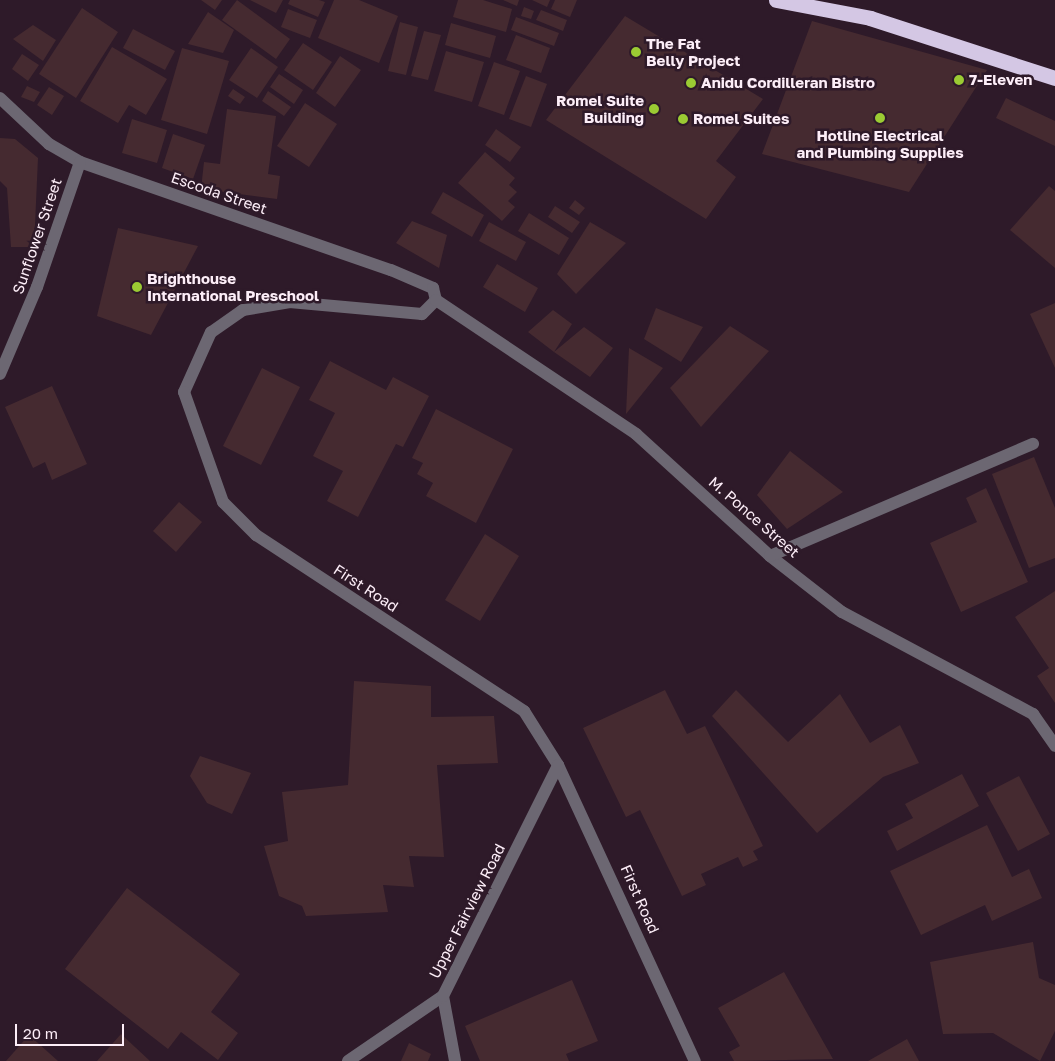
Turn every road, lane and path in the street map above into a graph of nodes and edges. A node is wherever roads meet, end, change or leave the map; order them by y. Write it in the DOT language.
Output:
graph roads {
  1 [pos="776,0"];
  2 [pos="1055,78"];
  3 [pos="0,98"];
  4 [pos="80,162"];
  5 [pos="436,300"];
  6 [pos="0,374"];
  7 [pos="1033,444"];
  8 [pos="770,556"];
  9 [pos="1055,746"];
  10 [pos="558,765"];
  11 [pos="443,996"];
  12 [pos="348,1061"];
  13 [pos="455,1061"];
  14 [pos="695,1061"];
  1 -- 2 [label="highway"];
  3 -- 4 [label="street, Escoda Street"];
  4 -- 5 [label="street, Escoda Street"];
  4 -- 6 [label="street, Sunflower Street"];
  5 -- 8 [label="street, M. Ponce Street"];
  5 -- 10 [label="street, First Road"];
  7 -- 8 [label="street"];
  8 -- 9 [label="street, M. Ponce Street"];
  10 -- 11 [label="street, Upper Fairview Road"];
  10 -- 14 [label="street, First Road"];
  11 -- 12 [label="street, Upper Fairview Road"];
  11 -- 13 [label="street"];
}
